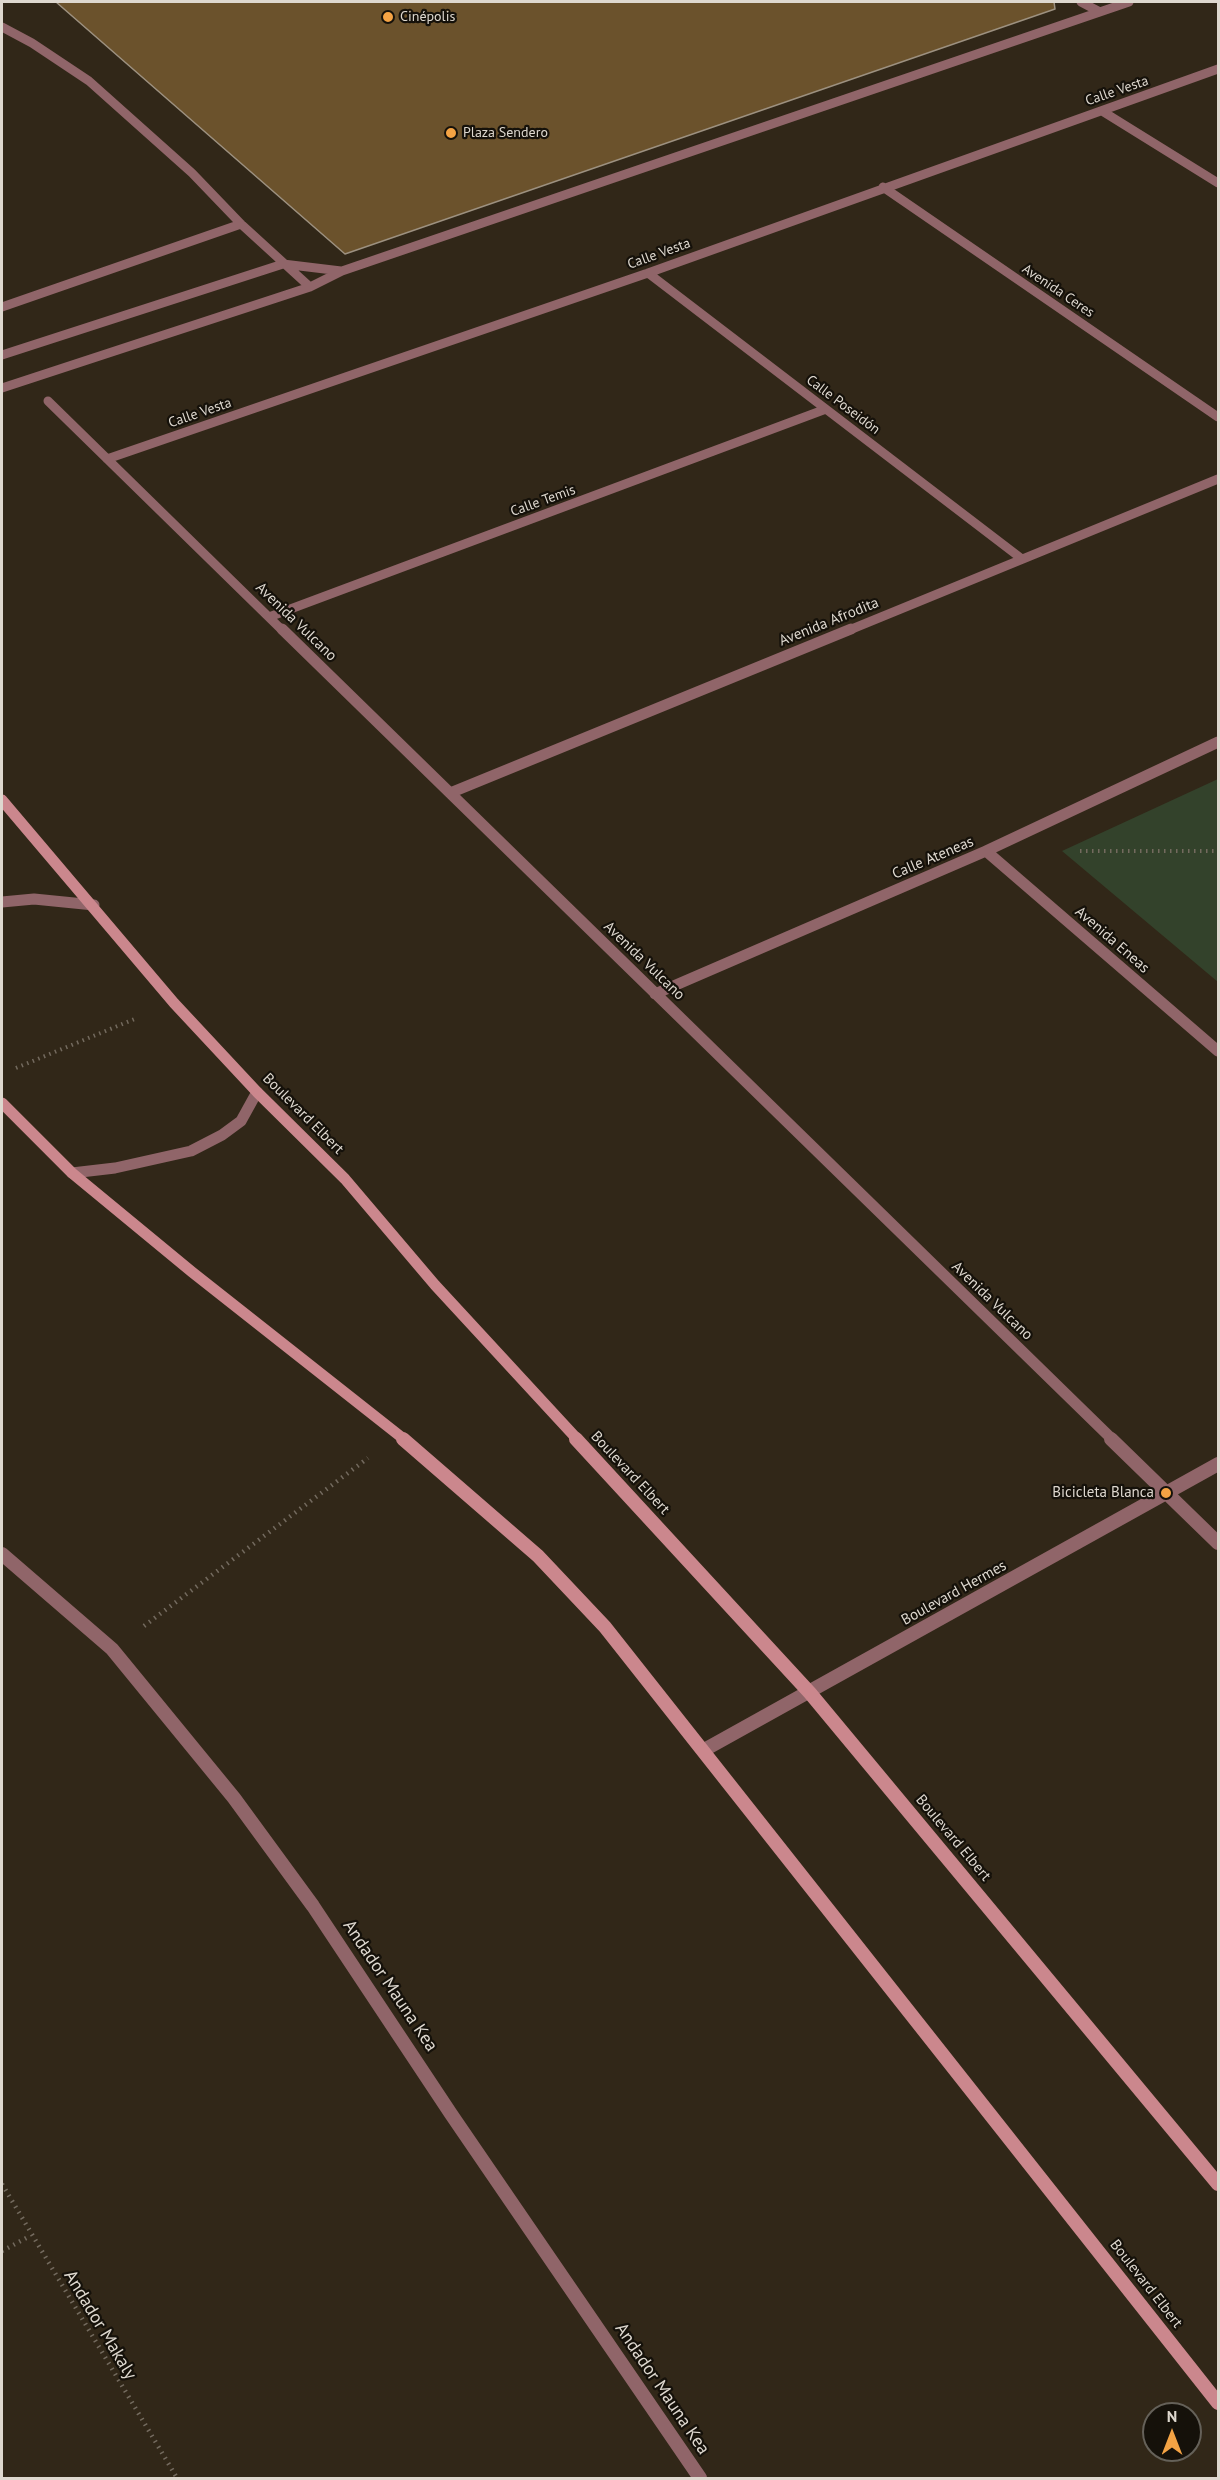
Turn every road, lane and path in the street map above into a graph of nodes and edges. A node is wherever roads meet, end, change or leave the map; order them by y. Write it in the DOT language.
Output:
graph roads {
  1 [pos="1081,2"];
  2 [pos="1129,2"];
  3 [pos="1100,12"];
  4 [pos="2,27"];
  5 [pos="1218,69"];
  6 [pos="1102,111"];
  7 [pos="1218,183"];
  8 [pos="883,187"];
  9 [pos="241,224"];
  10 [pos="283,264"];
  11 [pos="342,271"];
  12 [pos="648,273"];
  13 [pos="310,286"];
  14 [pos="2,307"];
  15 [pos="2,355"];
  16 [pos="2,388"];
  17 [pos="48,401"];
  18 [pos="826,410"];
  19 [pos="1218,417"];
  20 [pos="107,459"];
  21 [pos="1218,478"];
  22 [pos="1022,560"];
  23 [pos="269,618"];
  24 [pos="1218,742"];
  25 [pos="450,793"];
  26 [pos="2,800"];
  27 [pos="986,851"];
  28 [pos="1073,851"];
  29 [pos="1218,851"];
  30 [pos="2,902"];
  31 [pos="94,905"];
  32 [pos="655,994"];
  33 [pos="174,1003"];
  34 [pos="1218,1051"];
  35 [pos="12,1070"];
  36 [pos="257,1092"];
  37 [pos="2,1103"];
  38 [pos="72,1173"];
  39 [pos="399,1435"];
  40 [pos="1218,1464"];
  41 [pos="1167,1493"];
  42 [pos="1218,1543"];
  43 [pos="2,1554"];
  44 [pos="112,1649"];
  45 [pos="810,1693"];
  46 [pos="704,1750"];
  47 [pos="2,2184"];
  48 [pos="1218,2184"];
  49 [pos="30,2236"];
  50 [pos="2,2251"];
  51 [pos="1218,2403"];
  52 [pos="177,2478"];
  53 [pos="699,2478"];
  1 -- 3 [label="street"];
  2 -- 3 [label="street"];
  3 -- 11 [label="street"];
  4 -- 9 [label="street"];
  5 -- 6 [label="street, Calle Vesta"];
  6 -- 7 [label="street"];
  6 -- 8 [label="street, Calle Vesta"];
  8 -- 12 [label="street, Calle Vesta"];
  8 -- 19 [label="street, Avenida Ceres"];
  9 -- 10 [label="street"];
  9 -- 14 [label="street"];
  10 -- 11 [label="street"];
  10 -- 13 [label="street"];
  10 -- 15 [label="street"];
  11 -- 13 [label="street"];
  12 -- 18 [label="street, Calle Poseidón"];
  12 -- 20 [label="street, Calle Vesta"];
  13 -- 16 [label="street"];
  17 -- 20 [label="street, Avenida Vulcano"];
  18 -- 22 [label="street, Calle Poseidón"];
  18 -- 23 [label="street, Calle Temis"];
  20 -- 23 [label="street, Avenida Vulcano"];
  21 -- 22 [label="street, Avenida Afrodita"];
  22 -- 25 [label="street, Avenida Afrodita"];
  23 -- 25 [label="street, Avenida Vulcano"];
  24 -- 27 [label="street, Calle Ateneas"];
  25 -- 32 [label="street, Avenida Vulcano"];
  26 -- 31 [label="street, Boulevard Elbert"];
  27 -- 32 [label="street, Calle Ateneas"];
  27 -- 34 [label="street, Avenida Eneas"];
  28 -- 29 [label="path"];
  30 -- 31 [label="street"];
  31 -- 33 [label="street, Boulevard Elbert"];
  32 -- 41 [label="street, Avenida Vulcano"];
  33 -- 35 [label="path"];
  33 -- 36 [label="street, Boulevard Elbert"];
  36 -- 38 [label="street"];
  36 -- 45 [label="street, Boulevard Elbert"];
  37 -- 38 [label="street, Boulevard Elbert"];
  38 -- 39 [label="street, Boulevard Elbert"];
  39 -- 44 [label="path"];
  39 -- 46 [label="street, Boulevard Elbert"];
  40 -- 41 [label="street, Boulevard Hermes"];
  41 -- 42 [label="street, Avenida Vulcano"];
  41 -- 45 [label="street, Boulevard Hermes"];
  43 -- 44 [label="street, Andador Mauna Kea"];
  44 -- 53 [label="street, Andador Mauna Kea"];
  45 -- 46 [label="street, Boulevard Hermes"];
  45 -- 48 [label="street, Boulevard Elbert"];
  46 -- 51 [label="street, Boulevard Elbert"];
  47 -- 49 [label="path, Andador Makaly"];
  49 -- 50 [label="path"];
  49 -- 52 [label="path, Andador Makaly"];
}
